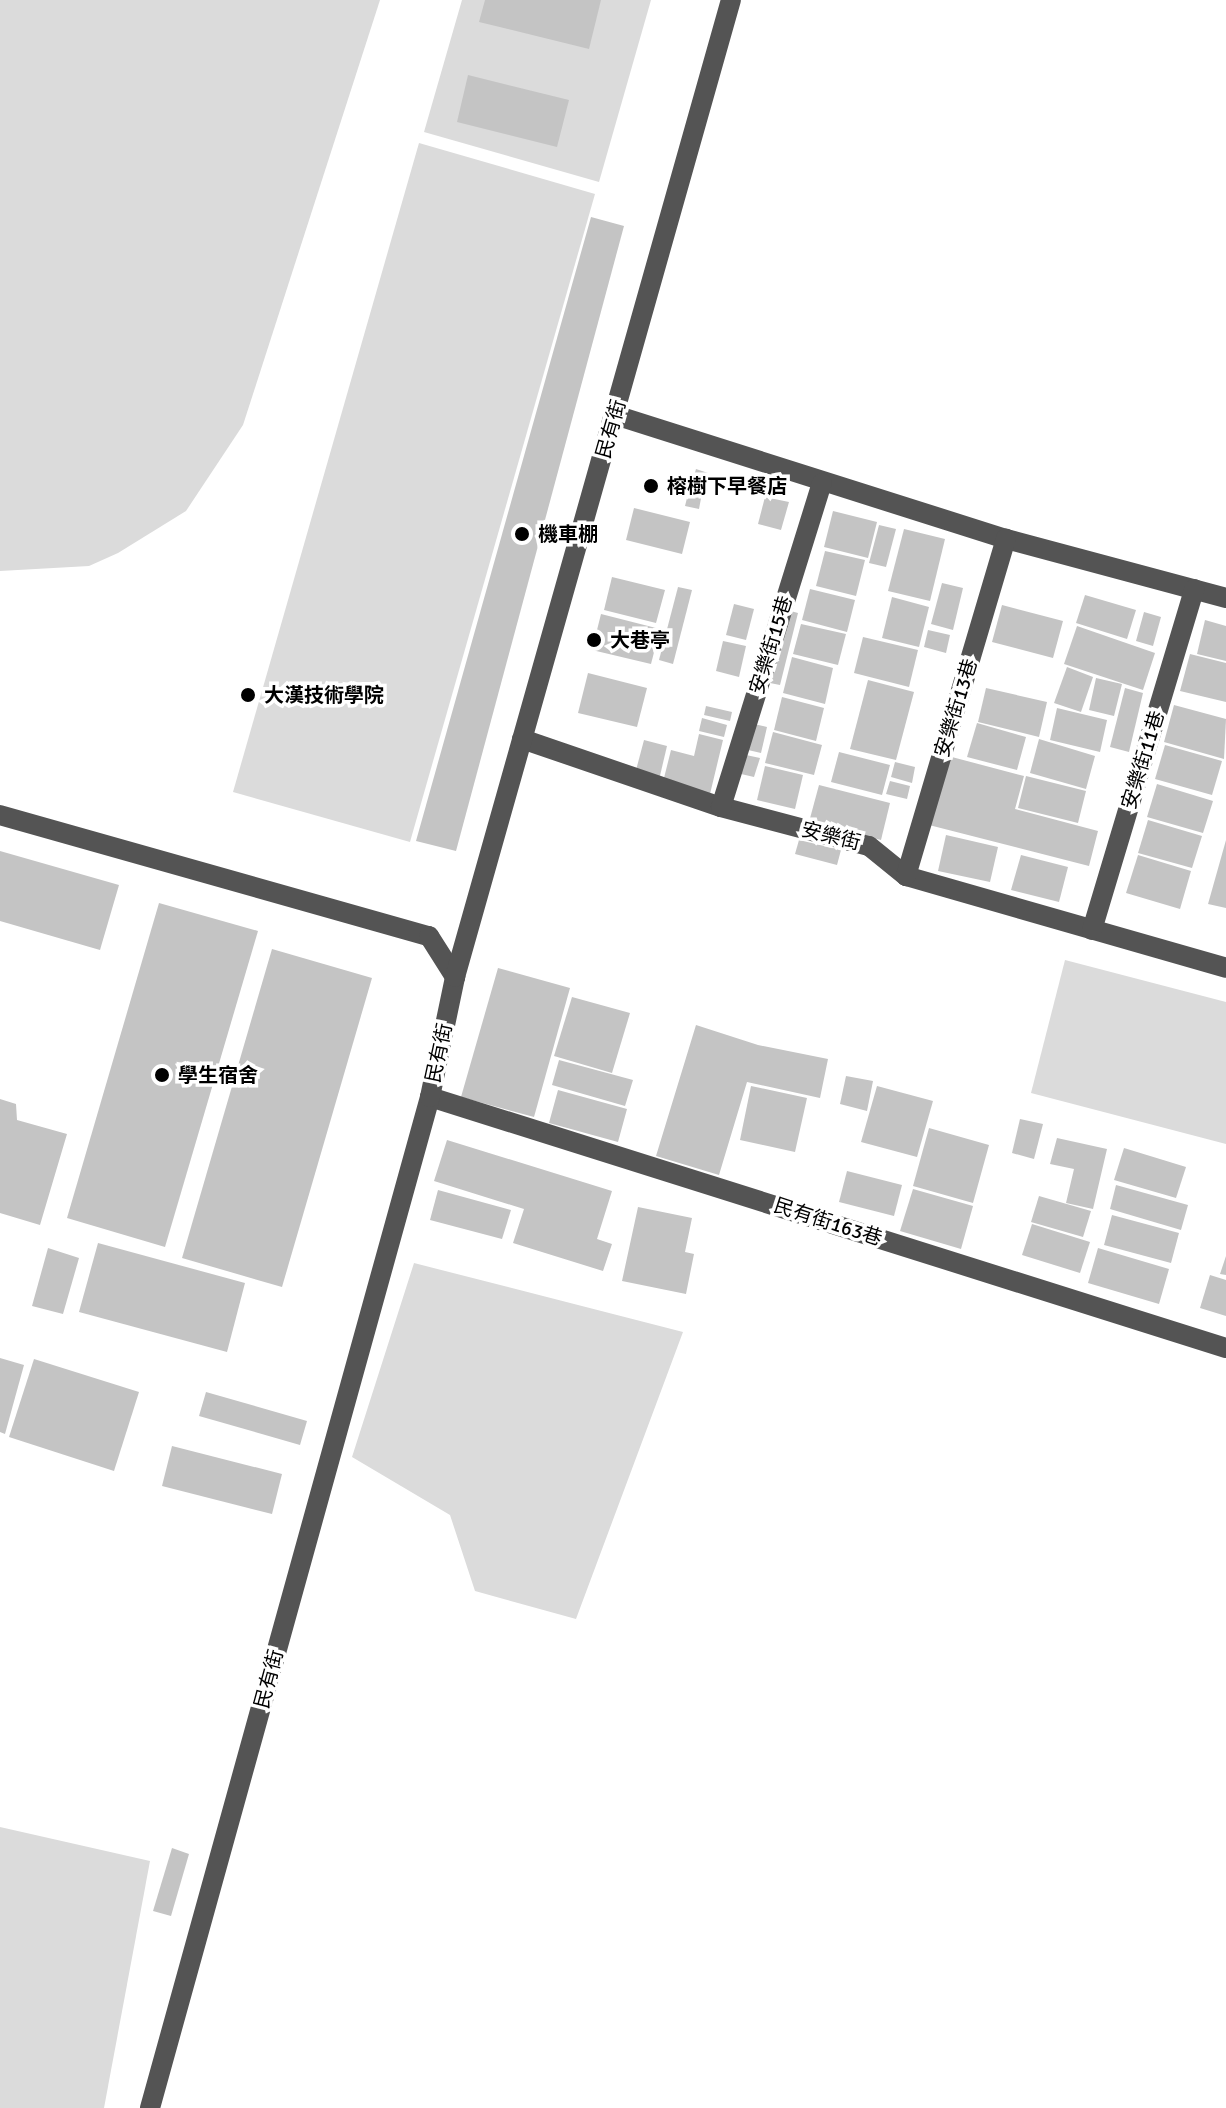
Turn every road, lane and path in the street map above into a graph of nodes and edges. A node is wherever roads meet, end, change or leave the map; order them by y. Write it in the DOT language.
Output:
graph roads {
  1 [pos="731,0"];
  2 [pos="615,415"];
  3 [pos="822,483"];
  4 [pos="1006,539"];
  5 [pos="1194,589"];
  6 [pos="1226,598"];
  7 [pos="522,739"];
  8 [pos="721,807"];
  9 [pos="0,815"];
  10 [pos="906,876"];
  11 [pos="1092,930"];
  12 [pos="1226,968"];
  13 [pos="455,977"];
  14 [pos="430,1097"];
  15 [pos="1226,1348"];
  16 [pos="150,2108"];
  1 -- 2 [label="street, 民有街"];
  2 -- 3 [label="street"];
  2 -- 7 [label="street, 民有街"];
  3 -- 4 [label="street"];
  3 -- 8 [label="street, 安樂街15巷"];
  4 -- 5 [label="street"];
  4 -- 10 [label="street, 安樂街13巷"];
  5 -- 6 [label="street"];
  5 -- 11 [label="street, 安樂街11巷"];
  7 -- 8 [label="street, 安樂街"];
  7 -- 13 [label="street, 民有街"];
  8 -- 10 [label="street, 安樂街"];
  9 -- 13 [label="street"];
  10 -- 11 [label="street, 安樂街"];
  11 -- 12 [label="street, 安樂街"];
  13 -- 14 [label="street, 民有街"];
  14 -- 15 [label="street, 民有街163巷"];
  14 -- 16 [label="street, 民有街"];
}
